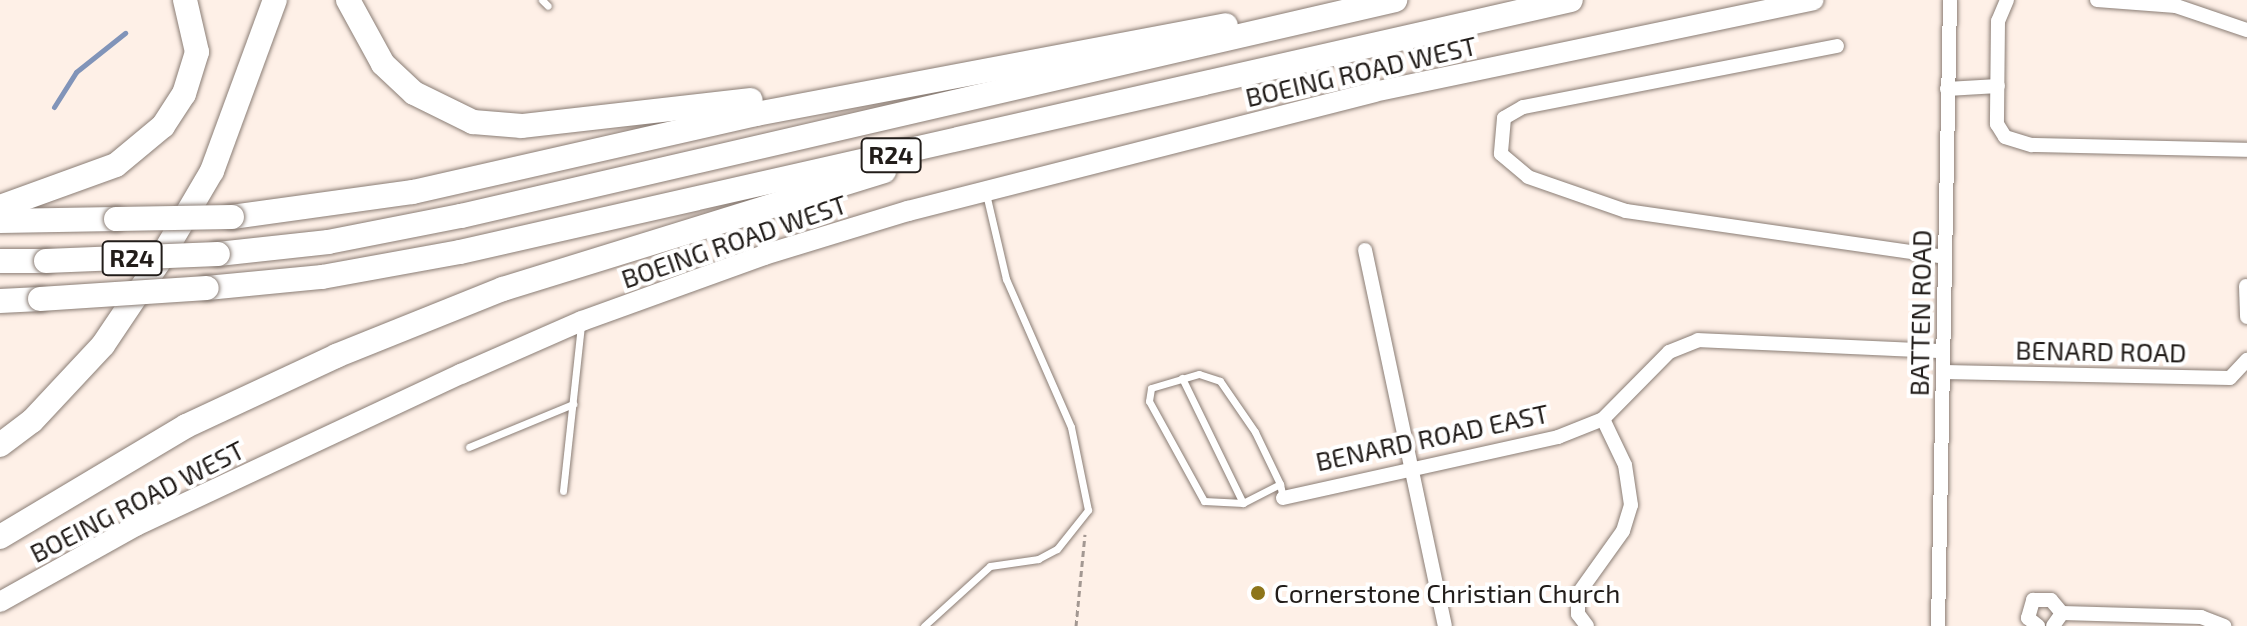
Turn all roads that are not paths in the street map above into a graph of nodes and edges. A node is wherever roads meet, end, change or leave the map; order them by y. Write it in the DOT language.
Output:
graph roads {
  1 [pos="185,0"];
  2 [pos="275,0"];
  3 [pos="348,0"];
  4 [pos="1395,0"];
  5 [pos="1571,0"];
  6 [pos="1813,0"];
  7 [pos="1950,0"];
  8 [pos="2007,0"];
  9 [pos="2097,0"];
  10 [pos="1753,6"];
  11 [pos="1345,11"];
  12 [pos="2247,30"];
  13 [pos="1837,46"];
  14 [pos="976,72"];
  15 [pos="1998,86"];
  16 [pos="1947,89"];
  17 [pos="1055,119"];
  18 [pos="2247,150"];
  19 [pos="985,192"];
  20 [pos="0,207"];
  21 [pos="0,221"];
  22 [pos="1365,250"];
  23 [pos="1945,257"];
  24 [pos="0,261"];
  25 [pos="2246,286"];
  26 [pos="0,300"];
  27 [pos="2247,317"];
  28 [pos="582,321"];
  29 [pos="1943,351"];
  30 [pos="2247,360"];
  31 [pos="1944,372"];
  32 [pos="1182,378"];
  33 [pos="573,404"];
  34 [pos="1603,419"];
  35 [pos="0,445"];
  36 [pos="469,447"];
  37 [pos="1413,469"];
  38 [pos="563,491"];
  39 [pos="1282,491"];
  40 [pos="1243,503"];
  41 [pos="0,537"];
  42 [pos="0,602"];
  43 [pos="2062,613"];
  44 [pos="924,626"];
  45 [pos="1445,626"];
  46 [pos="1587,626"];
  47 [pos="1938,626"];
  48 [pos="2038,626"];
  49 [pos="2053,626"];
  50 [pos="2224,626"];
  1 -- 20 [label="highway"];
  2 -- 35 [label="highway"];
  3 -- 14 [label="highway"];
  4 -- 11 [label="highway, R24"];
  5 -- 17 [label="highway, R24"];
  6 -- 10 [label="main road, BOEING ROAD WEST"];
  7 -- 16 [label="street, BATTEN ROAD"];
  8 -- 15 [label="street"];
  9 -- 12 [label="street"];
  10 -- 19 [label="main road, BOEING ROAD WEST"];
  11 -- 14 [label="highway"];
  11 -- 24 [label="highway, R24, bridge"];
  13 -- 23 [label="street"];
  14 -- 21 [label="highway, bridge"];
  15 -- 16 [label="street"];
  15 -- 18 [label="street"];
  16 -- 23 [label="street, BATTEN ROAD"];
  17 -- 26 [label="highway, R24, bridge"];
  17 -- 41 [label="highway"];
  19 -- 28 [label="main road, BOEING ROAD WEST"];
  19 -- 44 [label="lane"];
  22 -- 37 [label="street"];
  23 -- 29 [label="street, BATTEN ROAD"];
  25 -- 27 [label="street"];
  28 -- 33 [label="lane"];
  28 -- 42 [label="main road, BOEING ROAD WEST"];
  29 -- 31 [label="street, BATTEN ROAD"];
  29 -- 34 [label="street, BENARD ROAD EAST"];
  30 -- 31 [label="street, BENARD ROAD"];
  31 -- 47 [label="street, BATTEN ROAD"];
  32 -- 39 [label="lane"];
  32 -- 40 [label="lane"];
  32 -- 40 [label="lane"];
  33 -- 36 [label="lane"];
  33 -- 38 [label="lane"];
  34 -- 37 [label="street, BENARD ROAD EAST"];
  34 -- 46 [label="street"];
  37 -- 39 [label="street, BENARD ROAD EAST"];
  37 -- 45 [label="street"];
  39 -- 40 [label="lane"];
  43 -- 48 [label="street"];
  43 -- 49 [label="street"];
  43 -- 50 [label="street"];
}
